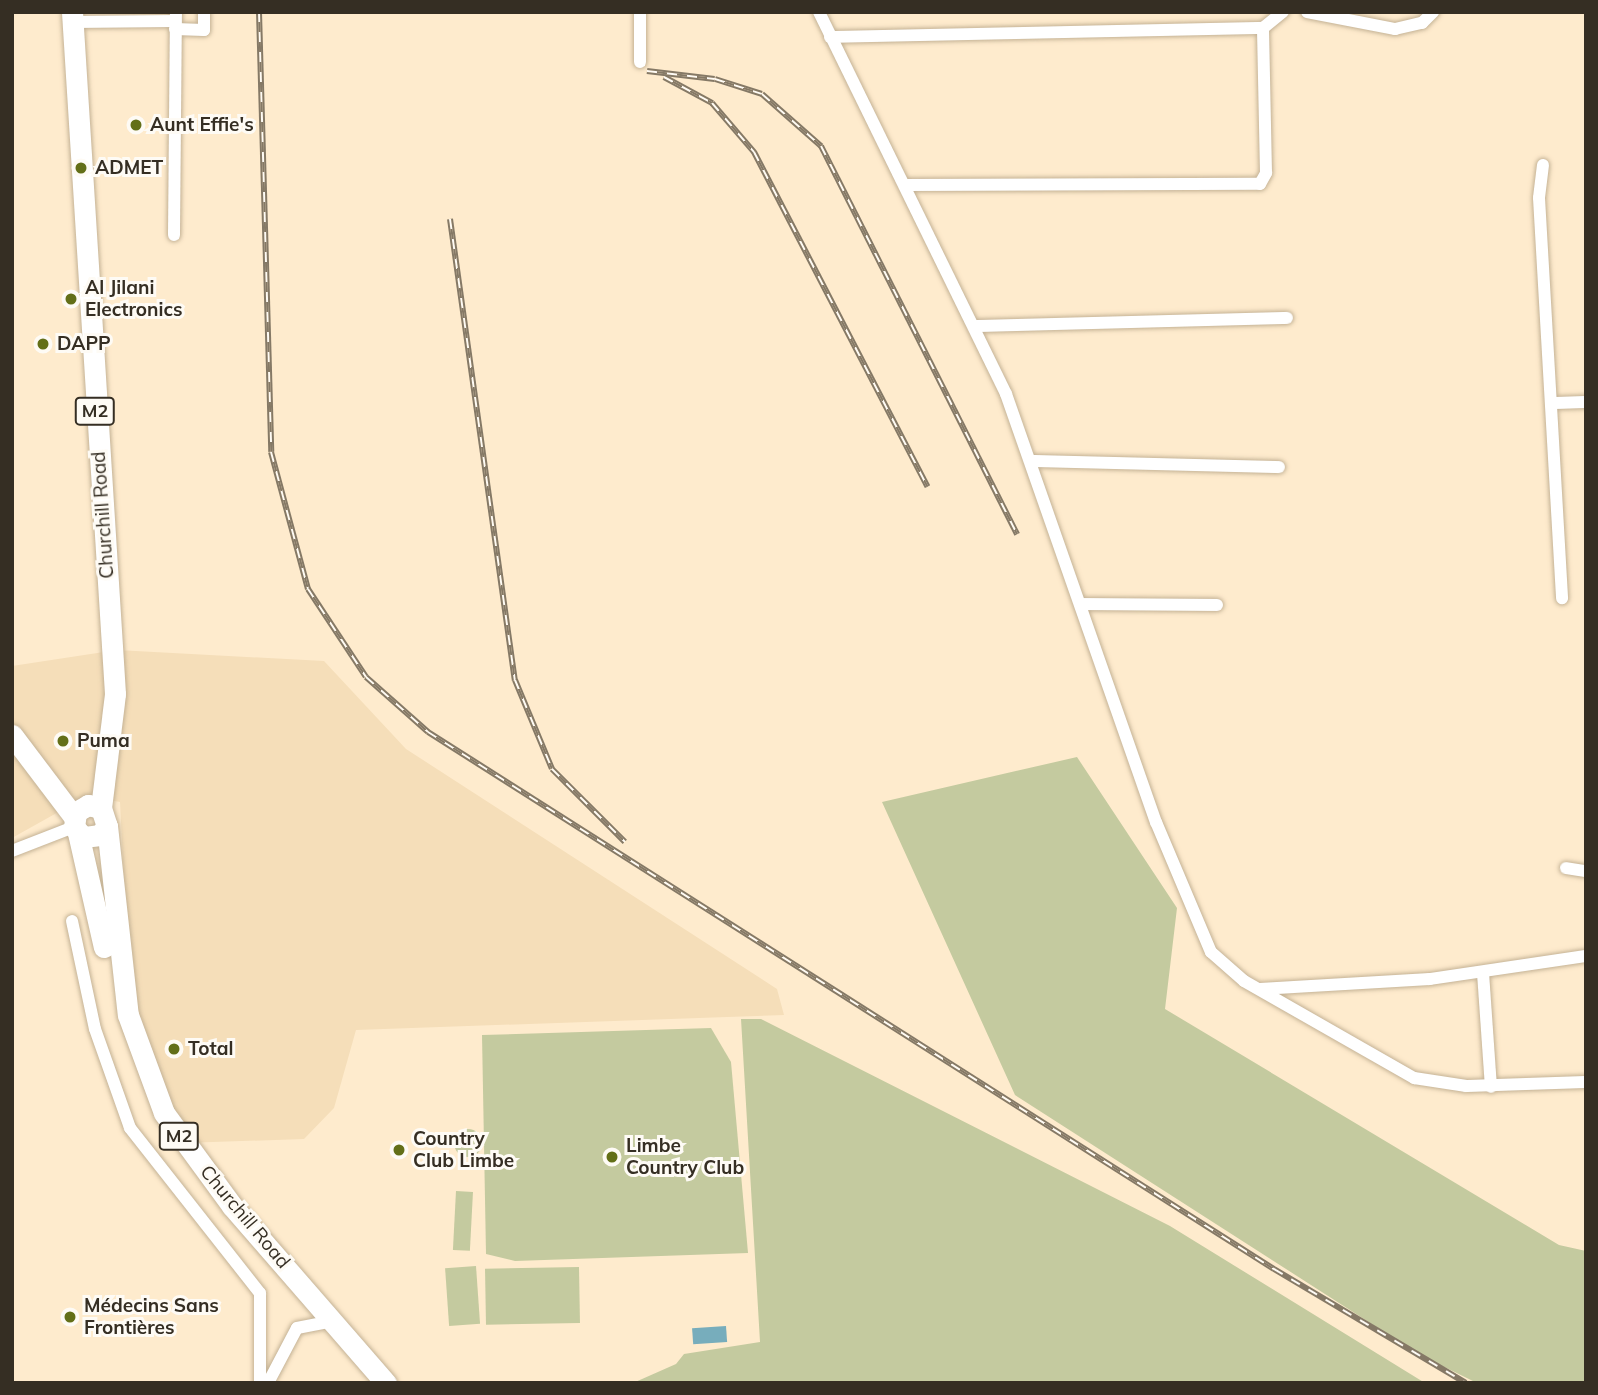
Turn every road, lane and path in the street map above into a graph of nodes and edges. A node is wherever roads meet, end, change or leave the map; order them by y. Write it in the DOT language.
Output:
graph roads {
  1 [pos="204,12"];
  2 [pos="640,12"];
  3 [pos="820,12"];
  4 [pos="1283,12"];
  5 [pos="1307,12"];
  6 [pos="1433,12"];
  7 [pos="72,17"];
  8 [pos="129,17"];
  9 [pos="175,21"];
  10 [pos="1263,28"];
  11 [pos="831,37"];
  12 [pos="640,62"];
  13 [pos="1543,165"];
  14 [pos="905,185"];
  15 [pos="174,236"];
  16 [pos="1287,318"];
  17 [pos="975,326"];
  18 [pos="1586,402"];
  19 [pos="1554,403"];
  20 [pos="1031,461"];
  21 [pos="1279,467"];
  22 [pos="1562,598"];
  23 [pos="1084,604"];
  24 [pos="1217,605"];
  25 [pos="12,734"];
  26 [pos="104,817"];
  27 [pos="75,826"];
  28 [pos="12,851"];
  29 [pos="1566,868"];
  30 [pos="1586,871"];
  31 [pos="72,921"];
  32 [pos="1586,956"];
  33 [pos="1482,973"];
  34 [pos="1259,989"];
  35 [pos="1586,1082"];
  36 [pos="1491,1087"];
  37 [pos="326,1322"];
  38 [pos="260,1383"];
  39 [pos="268,1383"];
  40 [pos="369,1383"];
  41 [pos="386,1383"];
  1 -- 9 [label="street"];
  2 -- 12 [label="street"];
  3 -- 11 [label="street"];
  4 -- 10 [label="street"];
  5 -- 6 [label="street"];
  7 -- 8 [label="street"];
  7 -- 26 [label="highway, Churchill Road / M2"];
  8 -- 9 [label="street"];
  9 -- 15 [label="street"];
  10 -- 11 [label="street"];
  10 -- 14 [label="street"];
  11 -- 14 [label="street"];
  13 -- 19 [label="street"];
  14 -- 17 [label="street"];
  16 -- 17 [label="street"];
  17 -- 20 [label="street"];
  18 -- 19 [label="street"];
  19 -- 22 [label="street"];
  20 -- 21 [label="street"];
  20 -- 23 [label="street"];
  23 -- 24 [label="street"];
  23 -- 34 [label="street"];
  25 -- 27 [label="highway, M2"];
  26 -- 27 [label="highway"];
  26 -- 27 [label="highway"];
  26 -- 37 [label="highway, Churchill Road / M2"];
  27 -- 28 [label="street"];
  27 -- 37 [label="highway, Churchill Road / M2"];
  29 -- 30 [label="street"];
  31 -- 38 [label="street"];
  32 -- 33 [label="street"];
  33 -- 34 [label="street"];
  33 -- 36 [label="street"];
  34 -- 36 [label="street"];
  35 -- 36 [label="street"];
  37 -- 39 [label="street"];
  37 -- 40 [label="highway, Churchill Road / M2"];
  37 -- 41 [label="highway, Churchill Road / M2"];
}
